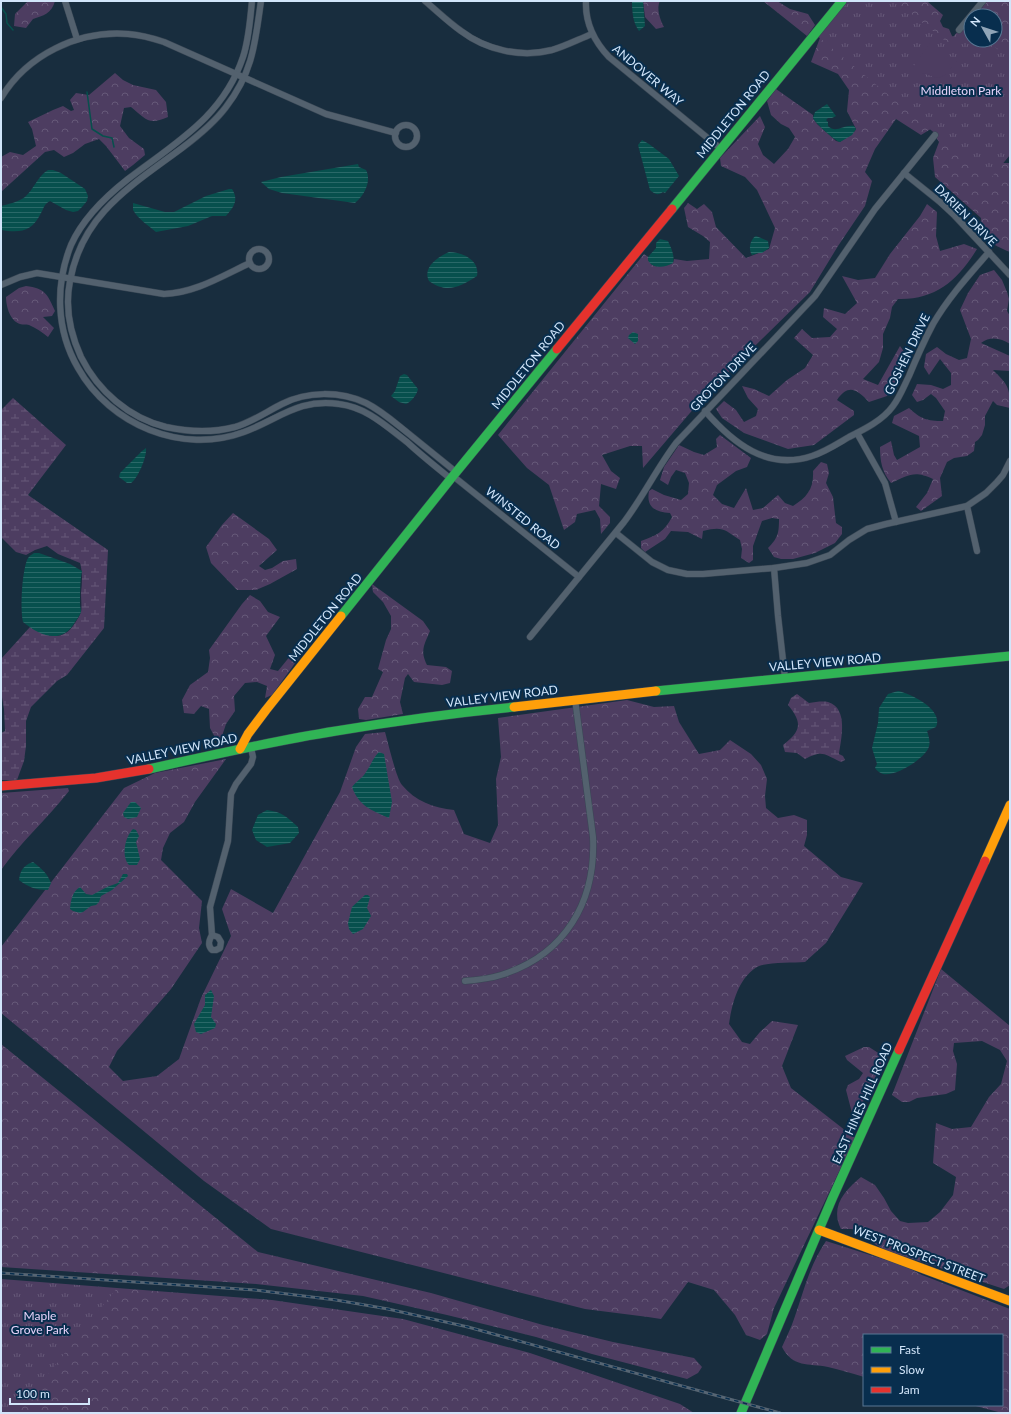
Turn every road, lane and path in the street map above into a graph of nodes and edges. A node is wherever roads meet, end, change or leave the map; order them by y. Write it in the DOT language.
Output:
graph roads {
  1 [pos="64,1"];
  2 [pos="252,1"];
  3 [pos="261,1"];
  4 [pos="425,1"];
  5 [pos="586,1"];
  6 [pos="842,1"];
  7 [pos="983,1"];
  8 [pos="959,30"];
  9 [pos="592,34"];
  10 [pos="78,39"];
  11 [pos="240,77"];
  12 [pos="1,98"];
  13 [pos="396,133"];
  14 [pos="936,135"];
  15 [pos="721,149"];
  16 [pos="143,168"];
  17 [pos="904,173"];
  18 [pos="147,174"];
  19 [pos="989,252"];
  20 [pos="250,263"];
  21 [pos="1010,275"];
  22 [pos="66,277"];
  23 [pos="1,285"];
  24 [pos="123,406"];
  25 [pos="271,410"];
  26 [pos="705,411"];
  27 [pos="119,413"];
  28 [pos="275,417"];
  29 [pos="857,433"];
  30 [pos="1010,461"];
  31 [pos="453,476"];
  32 [pos="967,506"];
  33 [pos="896,522"];
  34 [pos="616,533"];
  35 [pos="977,550"];
  36 [pos="774,568"];
  37 [pos="579,578"];
  38 [pos="530,638"];
  39 [pos="1010,656"];
  40 [pos="785,678"];
  41 [pos="575,699"];
  42 [pos="251,748"];
  43 [pos="240,749"];
  44 [pos="1,786"];
  45 [pos="1010,805"];
  46 [pos="212,935"];
  47 [pos="465,981"];
  48 [pos="819,1230"];
  49 [pos="1010,1302"];
  50 [pos="741,1413"];
  1 -- 10 [label="street"];
  2 -- 11 [label="street"];
  3 -- 11 [label="street"];
  4 -- 9 [label="street"];
  5 -- 9 [label="street, ANDOVER WAY"];
  6 -- 15 [label="street, MIDDLETON ROAD"];
  7 -- 8 [label="street"];
  9 -- 15 [label="street, ANDOVER WAY"];
  10 -- 11 [label="street"];
  10 -- 12 [label="street"];
  11 -- 13 [label="street"];
  11 -- 16 [label="street"];
  11 -- 18 [label="street"];
  14 -- 17 [label="street, GROTON DRIVE"];
  15 -- 31 [label="street, MIDDLETON ROAD"];
  16 -- 18 [label="street"];
  16 -- 22 [label="street"];
  17 -- 19 [label="street, DARIEN DRIVE"];
  17 -- 26 [label="street, GROTON DRIVE"];
  18 -- 22 [label="street"];
  19 -- 21 [label="street, DARIEN DRIVE"];
  19 -- 29 [label="street, GOSHEN DRIVE"];
  20 -- 22 [label="street"];
  22 -- 23 [label="street"];
  22 -- 24 [label="street"];
  22 -- 27 [label="street"];
  24 -- 25 [label="street"];
  24 -- 27 [label="street"];
  25 -- 28 [label="street"];
  25 -- 31 [label="street"];
  26 -- 29 [label="street, GOSHEN DRIVE"];
  26 -- 34 [label="street, GROTON DRIVE"];
  27 -- 28 [label="street"];
  28 -- 31 [label="street"];
  29 -- 33 [label="street"];
  30 -- 32 [label="street"];
  31 -- 37 [label="street, WINSTED ROAD"];
  31 -- 43 [label="street, MIDDLETON ROAD"];
  32 -- 33 [label="street"];
  32 -- 35 [label="street"];
  33 -- 36 [label="street"];
  34 -- 36 [label="street"];
  34 -- 37 [label="street, GROTON DRIVE"];
  36 -- 40 [label="street"];
  37 -- 38 [label="street, GROTON DRIVE"];
  39 -- 40 [label="street, VALLEY VIEW ROAD"];
  40 -- 41 [label="street, VALLEY VIEW ROAD"];
  41 -- 42 [label="street, VALLEY VIEW ROAD"];
  41 -- 47 [label="street"];
  42 -- 43 [label="street, VALLEY VIEW ROAD"];
  42 -- 46 [label="street"];
  43 -- 44 [label="street, VALLEY VIEW ROAD"];
  45 -- 48 [label="street, EAST HINES HILL ROAD"];
  48 -- 49 [label="street, WEST PROSPECT STREET"];
  48 -- 50 [label="street, EAST HINES HILL ROAD"];
}
